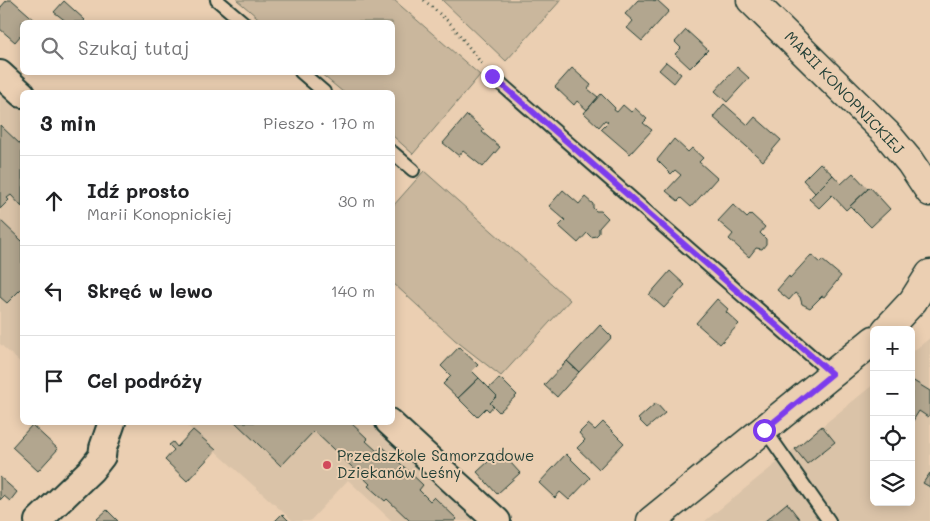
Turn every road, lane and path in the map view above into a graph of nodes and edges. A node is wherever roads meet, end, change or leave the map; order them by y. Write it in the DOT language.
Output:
graph roads {
  1 [pos="217,0"];
  2 [pos="424,0"];
  3 [pos="751,0"];
  4 [pos="241,20"];
  5 [pos="0,74"];
  6 [pos="304,75"];
  7 [pos="492,76"];
  8 [pos="322,90"];
  9 [pos="20,92"];
  10 [pos="395,155"];
  11 [pos="413,170"];
  12 [pos="930,192"];
  13 [pos="930,274"];
  14 [pos="890,326"];
  15 [pos="870,343"];
  16 [pos="832,374"];
  17 [pos="111,425"];
  18 [pos="392,425"];
  19 [pos="764,430"];
  20 [pos="38,521"];
  21 [pos="497,521"];
  22 [pos="651,521"];
  23 [pos="829,521"];
  1 -- 4 [label="lane"];
  2 -- 7 [label="path"];
  3 -- 12 [label="street, MARII KONOPNICKIEJ"];
  5 -- 9 [label="street"];
  6 -- 8 [label="lane"];
  7 -- 16 [label="lane"];
  10 -- 11 [label="lane"];
  13 -- 14 [label="street"];
  15 -- 16 [label="street"];
  16 -- 19 [label="street"];
  17 -- 20 [label="street"];
  18 -- 21 [label="street"];
  19 -- 22 [label="street"];
  19 -- 23 [label="lane"];
}
